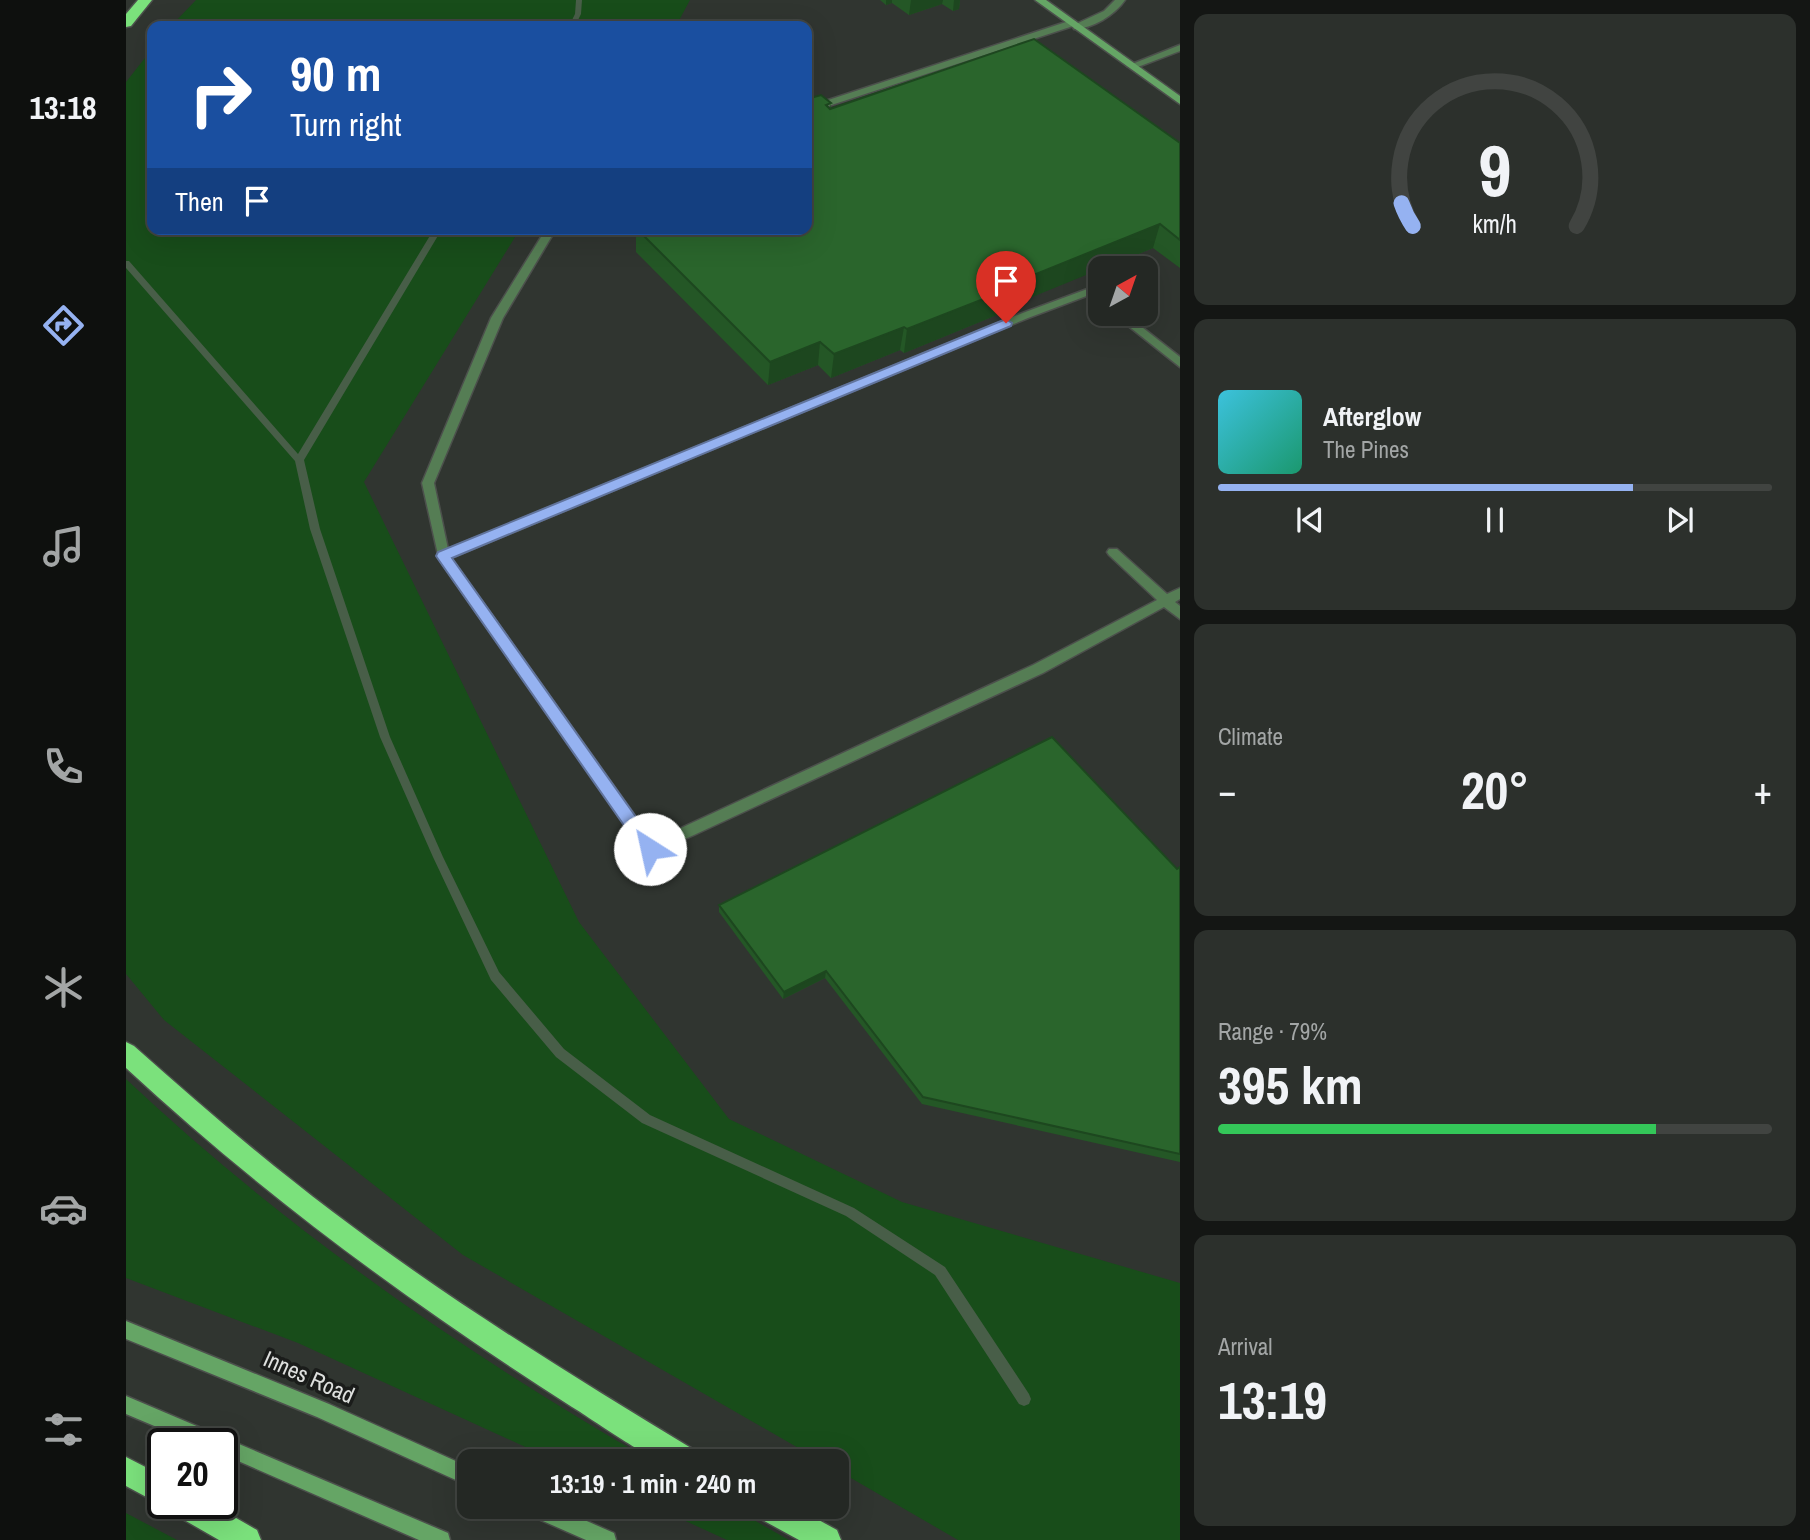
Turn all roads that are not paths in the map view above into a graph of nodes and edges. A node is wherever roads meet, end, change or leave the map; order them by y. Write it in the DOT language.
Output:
graph roads {
  1 [pos="132,0"];
  2 [pos="145,0"];
  3 [pos="1040,0"];
  4 [pos="1120,0"];
  5 [pos="126,6"];
  6 [pos="126,23"];
  7 [pos="1075,25"];
  8 [pos="1180,48"];
  9 [pos="1132,66"];
  10 [pos="1180,100"];
  11 [pos="812,108"];
  12 [pos="547,235"];
  13 [pos="1088,292"];
  14 [pos="1133,326"];
  15 [pos="1180,363"];
  16 [pos="1113,552"];
  17 [pos="443,556"];
  18 [pos="1180,593"];
  19 [pos="1165,602"];
  20 [pos="1180,614"];
  21 [pos="126,1053"];
  22 [pos="126,1330"];
  23 [pos="126,1405"];
  24 [pos="181,1428"];
  25 [pos="666,1449"];
  26 [pos="238,1452"];
  27 [pos="126,1471"];
  28 [pos="457,1471"];
  29 [pos="147,1483"];
  30 [pos="210,1519"];
  31 [pos="561,1519"];
  32 [pos="788,1519"];
  33 [pos="247,1540"];
  34 [pos="441,1540"];
  35 [pos="607,1540"];
  36 [pos="827,1540"];
  1 -- 5 [label="highway"];
  2 -- 6 [label="highway"];
  3 -- 7 [label="main road"];
  4 -- 7 [label="lane"];
  7 -- 9 [label="main road"];
  7 -- 11 [label="lane"];
  8 -- 9 [label="lane"];
  9 -- 10 [label="main road"];
  12 -- 17 [label="lane"];
  13 -- 17 [label="lane"];
  14 -- 15 [label="lane"];
  16 -- 19 [label="lane"];
  17 -- 19 [label="lane"];
  18 -- 19 [label="lane"];
  19 -- 20 [label="lane"];
  21 -- 25 [label="highway"];
  22 -- 28 [label="main road, Innes Road"];
  23 -- 24 [label="main road"];
  26 -- 34 [label="main road"];
  27 -- 29 [label="highway"];
  30 -- 33 [label="highway"];
  31 -- 35 [label="main road"];
  32 -- 36 [label="highway"];
}
